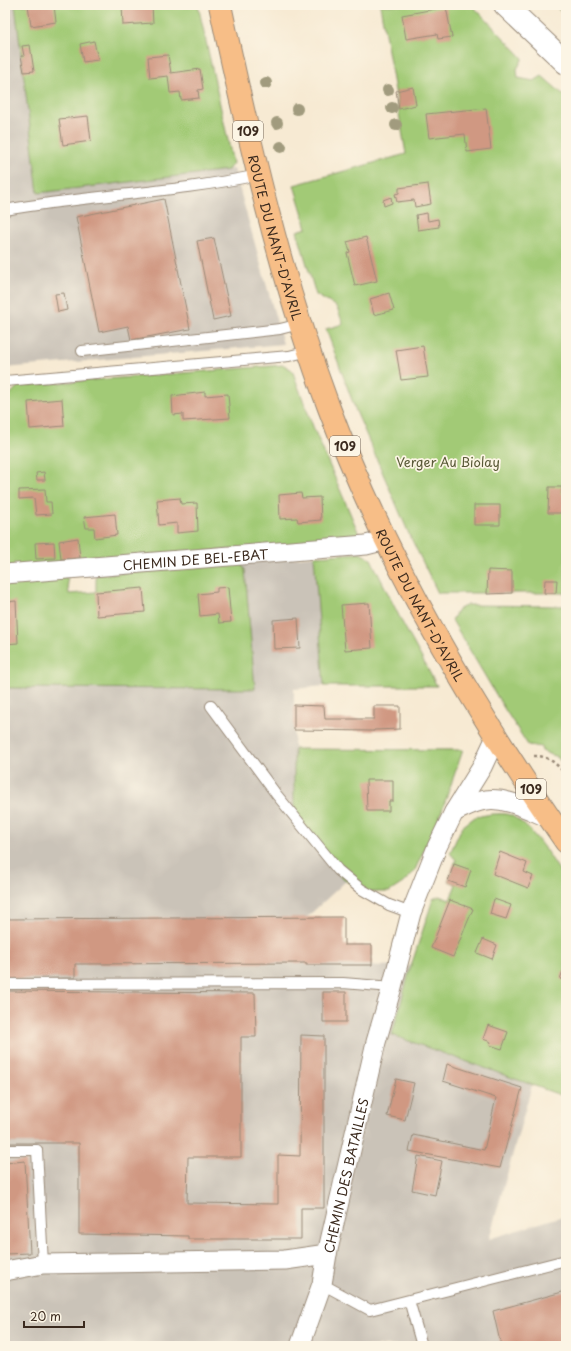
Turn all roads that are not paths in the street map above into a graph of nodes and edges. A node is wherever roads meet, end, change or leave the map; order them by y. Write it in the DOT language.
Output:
graph roads {
  1 [pos="220,5"];
  2 [pos="505,5"];
  3 [pos="566,63"];
  4 [pos="258,174"];
  5 [pos="5,210"];
  6 [pos="300,324"];
  7 [pos="82,351"];
  8 [pos="309,351"];
  9 [pos="5,381"];
  10 [pos="386,540"];
  11 [pos="5,574"];
  12 [pos="211,706"];
  13 [pos="496,737"];
  14 [pos="454,812"];
  15 [pos="550,818"];
  16 [pos="566,842"];
  17 [pos="411,913"];
  18 [pos="5,984"];
  19 [pos="392,987"];
  20 [pos="5,1150"];
  21 [pos="328,1254"];
  22 [pos="566,1260"];
  23 [pos="43,1264"];
  24 [pos="5,1271"];
  25 [pos="322,1284"];
  26 [pos="409,1300"];
  27 [pos="300,1346"];
  28 [pos="422,1346"];
  1 -- 4 [label="main road, ROUTE DU NANT-D'AVRIL / 109"];
  2 -- 3 [label="street"];
  4 -- 5 [label="lane"];
  4 -- 6 [label="main road, ROUTE DU NANT-D'AVRIL / 109"];
  6 -- 7 [label="lane"];
  6 -- 8 [label="main road, ROUTE DU NANT-D'AVRIL / 109"];
  8 -- 9 [label="lane"];
  8 -- 10 [label="main road, ROUTE DU NANT-D'AVRIL / 109"];
  10 -- 11 [label="street, CHEMIN DE BEL-EBAT"];
  10 -- 13 [label="main road, ROUTE DU NANT-D'AVRIL / 109"];
  12 -- 17 [label="lane"];
  13 -- 14 [label="street, CHEMIN DES BATAILLES"];
  13 -- 15 [label="main road, ROUTE DU NANT-D'AVRIL / 109"];
  14 -- 15 [label="street"];
  14 -- 17 [label="street, CHEMIN DES BATAILLES"];
  15 -- 16 [label="main road, ROUTE DU NANT-D'AVRIL / 109"];
  17 -- 19 [label="street, CHEMIN DES BATAILLES"];
  18 -- 19 [label="lane"];
  19 -- 21 [label="street, CHEMIN DES BATAILLES"];
  20 -- 23 [label="lane"];
  21 -- 23 [label="street, CHEMIN DES BATAILLES"];
  21 -- 25 [label="street"];
  22 -- 26 [label="lane"];
  23 -- 24 [label="street, CHEMIN DES BATAILLES"];
  25 -- 26 [label="lane"];
  25 -- 27 [label="street"];
  26 -- 28 [label="lane"];
}
